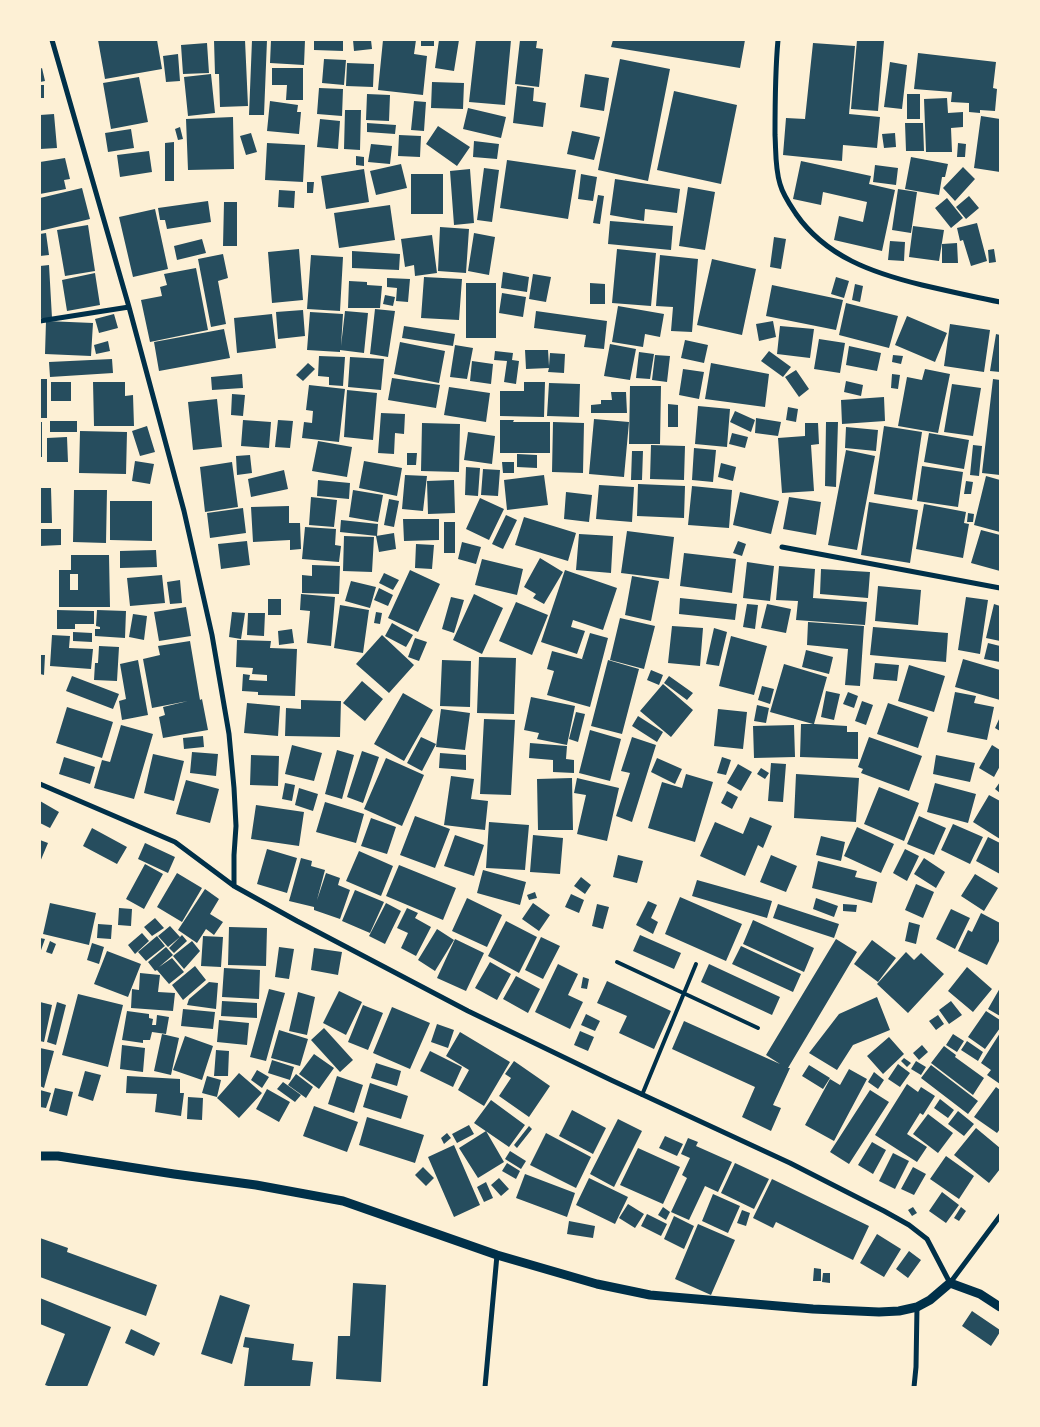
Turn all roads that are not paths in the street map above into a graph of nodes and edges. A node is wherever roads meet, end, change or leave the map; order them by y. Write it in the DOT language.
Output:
graph roads {
  1 [pos="52,40"];
  2 [pos="778,40"];
  3 [pos="1000,302"];
  4 [pos="129,307"];
  5 [pos="40,321"];
  6 [pos="782,547"];
  7 [pos="1000,588"];
  8 [pos="40,784"];
  9 [pos="234,886"];
  10 [pos="616,962"];
  11 [pos="696,964"];
  12 [pos="684,994"];
  13 [pos="758,1028"];
  14 [pos="642,1095"];
  15 [pos="40,1156"];
  16 [pos="1000,1217"];
  17 [pos="497,1255"];
  18 [pos="950,1283"];
  19 [pos="917,1307"];
  20 [pos="1000,1307"];
  21 [pos="485,1387"];
  22 [pos="914,1387"];
  1 -- 4 [label="street"];
  2 -- 3 [label="street"];
  4 -- 5 [label="street"];
  4 -- 9 [label="street"];
  6 -- 7 [label="street"];
  8 -- 9 [label="street"];
  9 -- 14 [label="street"];
  10 -- 12 [label="lane"];
  11 -- 12 [label="lane"];
  12 -- 13 [label="lane"];
  12 -- 14 [label="lane"];
  14 -- 18 [label="street"];
  15 -- 17 [label="street"];
  16 -- 18 [label="street"];
  17 -- 19 [label="street"];
  17 -- 21 [label="street"];
  18 -- 19 [label="street"];
  18 -- 20 [label="street"];
  19 -- 22 [label="street"];
}
